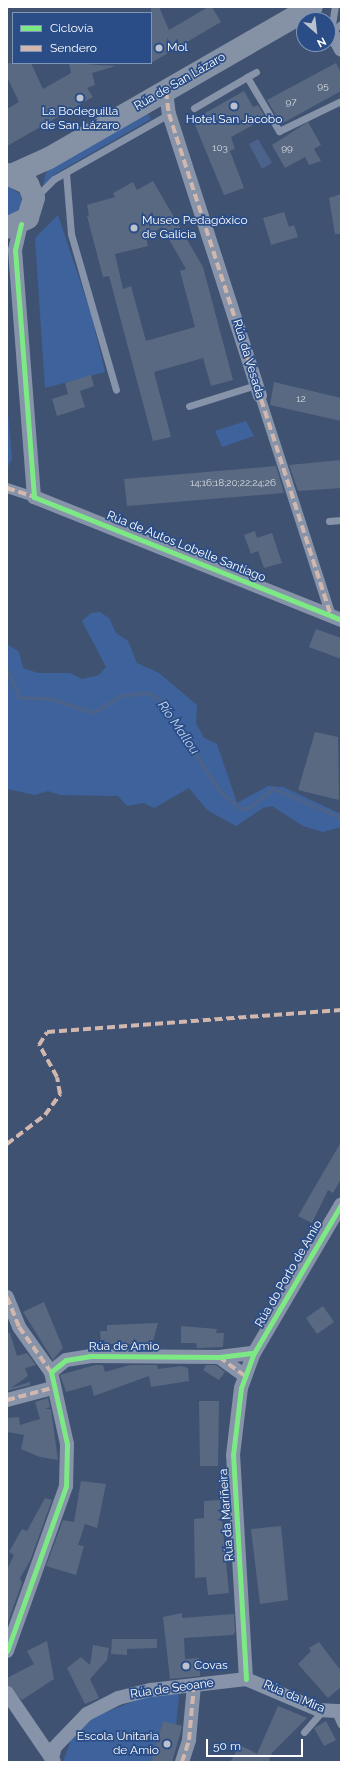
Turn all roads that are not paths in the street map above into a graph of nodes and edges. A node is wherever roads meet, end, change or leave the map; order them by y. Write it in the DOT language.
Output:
graph roads {
  1 [pos="312,7"];
  2 [pos="296,17"];
  3 [pos="291,18"];
  4 [pos="336,36"];
  5 [pos="341,50"];
  6 [pos="256,72"];
  7 [pos="247,77"];
  8 [pos="166,91"];
  9 [pos="341,101"];
  10 [pos="194,108"];
  11 [pos="169,114"];
  12 [pos="111,122"];
  13 [pos="78,130"];
  14 [pos="42,158"];
  15 [pos="66,173"];
  16 [pos="9,174"];
  17 [pos="33,194"];
  18 [pos="14,226"];
  19 [pos="116,390"];
  20 [pos="258,391"];
  21 [pos="189,406"];
  22 [pos="7,488"];
  23 [pos="34,497"];
  24 [pos="341,520"];
  25 [pos="329,521"];
  26 [pos="336,618"];
  27 [pos="341,1205"];
  28 [pos="7,1297"];
  29 [pos="254,1353"];
  30 [pos="219,1358"];
  31 [pos="50,1372"];
  32 [pos="245,1376"];
  33 [pos="52,1388"];
  34 [pos="7,1400"];
  35 [pos="7,1651"];
  36 [pos="246,1679"];
  37 [pos="194,1685"];
  38 [pos="7,1693"];
  39 [pos="335,1715"];
  40 [pos="304,1732"];
  41 [pos="53,1760"];
  42 [pos="182,1762"];
  1 -- 3 [label="main road, Rúa de San Lázaro"];
  2 -- 3 [label="lane"];
  3 -- 8 [label="main road, Rúa de San Lázaro"];
  4 -- 5 [label="street"];
  6 -- 7 [label="lane"];
  7 -- 9 [label="lane"];
  7 -- 10 [label="lane"];
  8 -- 11 [label="street, Rúa da Vesada"];
  8 -- 12 [label="main road, Rúa de San Lázaro"];
  11 -- 15 [label="lane"];
  11 -- 20 [label="street, Rúa da Vesada"];
  12 -- 13 [label="lane"];
  12 -- 14 [label="main road, Rúa de San Lázaro"];
  14 -- 16 [label="main road, Rúa de San Lázaro"];
  14 -- 17 [label="main road"];
  15 -- 17 [label="lane"];
  15 -- 19 [label="lane"];
  16 -- 17 [label="main road"];
  17 -- 18 [label="main road"];
  18 -- 23 [label="street"];
  20 -- 21 [label="lane"];
  20 -- 26 [label="street, Rúa da Vesada"];
  22 -- 23 [label="street, Rúa de Autos Lobelle Santiago"];
  23 -- 26 [label="street, Rúa de Autos Lobelle Santiago"];
  24 -- 25 [label="lane"];
  27 -- 29 [label="street, Rúa do Porto de Amio"];
  28 -- 31 [label="street"];
  29 -- 30 [label="street, Rúa de Amio"];
  29 -- 32 [label="street, Rúa da Mariñeira"];
  30 -- 31 [label="street, Rúa de Amio"];
  30 -- 32 [label="street"];
  31 -- 33 [label="street"];
  32 -- 36 [label="street, Rúa da Mariñeira"];
  33 -- 34 [label="street"];
  33 -- 35 [label="street"];
  36 -- 37 [label="street, Rúa de Seoane"];
  36 -- 39 [label="street, Rúa da Mira"];
  37 -- 41 [label="street, Rúa de Seoane"];
  37 -- 42 [label="street"];
  38 -- 41 [label="street"];
  39 -- 40 [label="lane"];
}
